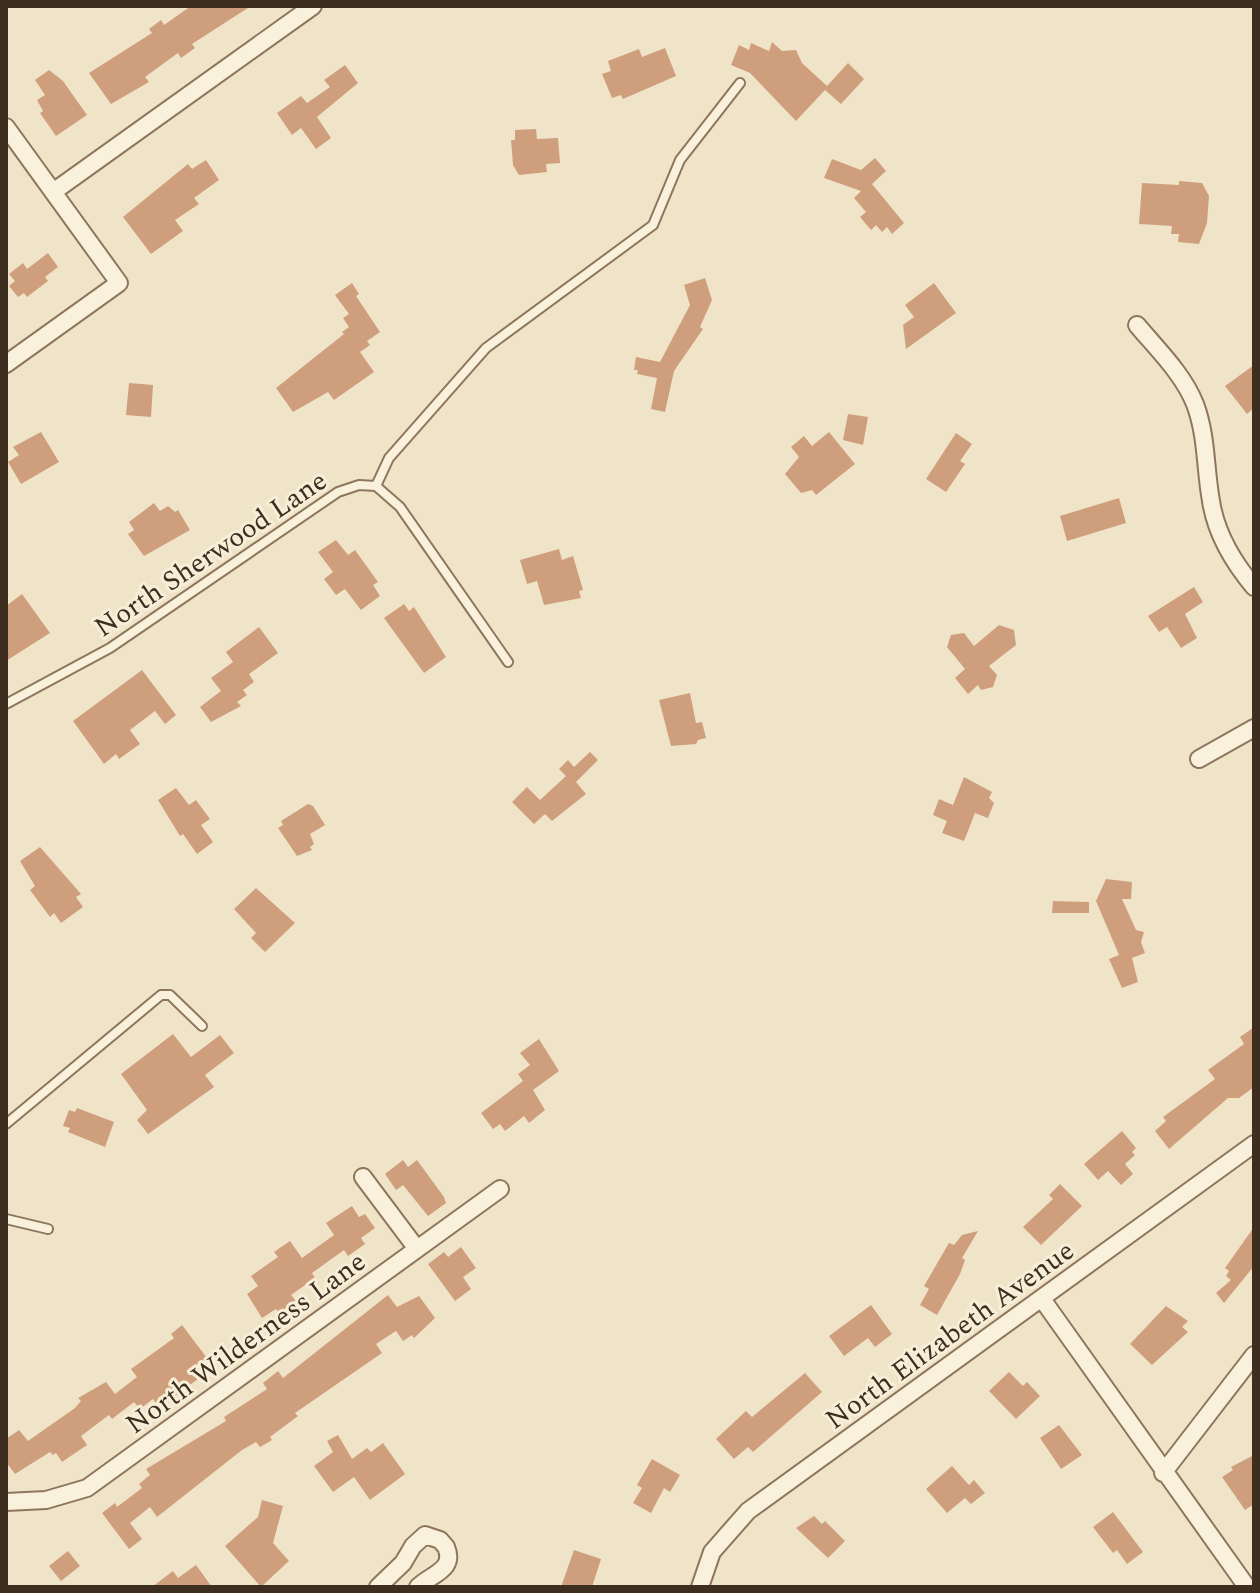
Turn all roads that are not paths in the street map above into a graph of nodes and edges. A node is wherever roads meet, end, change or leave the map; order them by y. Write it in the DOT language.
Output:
graph roads {
  1 [pos="313,6"];
  2 [pos="740,83"];
  3 [pos="6,127"];
  4 [pos="53,192"];
  5 [pos="1137,325"];
  6 [pos="6,364"];
  7 [pos="376,486"];
  8 [pos="1254,587"];
  9 [pos="508,662"];
  10 [pos="6,704"];
  11 [pos="1254,728"];
  12 [pos="1199,759"];
  13 [pos="202,1026"];
  14 [pos="6,1124"];
  15 [pos="1254,1144"];
  16 [pos="363,1177"];
  17 [pos="500,1189"];
  18 [pos="6,1219"];
  19 [pos="48,1229"];
  20 [pos="417,1249"];
  21 [pos="1042,1299"];
  22 [pos="1254,1355"];
  23 [pos="1163,1473"];
  24 [pos="6,1502"];
  25 [pos="378,1587"];
  26 [pos="418,1587"];
  27 [pos="700,1587"];
  28 [pos="1247,1587"];
  1 -- 4 [label="street"];
  2 -- 7 [label="lane"];
  3 -- 4 [label="street"];
  4 -- 6 [label="street"];
  5 -- 8 [label="street"];
  7 -- 9 [label="lane"];
  7 -- 10 [label="lane, North Sherwood Lane"];
  11 -- 12 [label="street"];
  13 -- 14 [label="lane"];
  15 -- 21 [label="street, North Elizabeth Avenue"];
  16 -- 20 [label="street"];
  17 -- 20 [label="street, North Wilderness Lane"];
  18 -- 19 [label="lane"];
  20 -- 24 [label="street, North Wilderness Lane"];
  21 -- 23 [label="street"];
  21 -- 27 [label="street, North Elizabeth Avenue"];
  22 -- 23 [label="street"];
  23 -- 28 [label="street"];
  25 -- 26 [label="street"];
}
